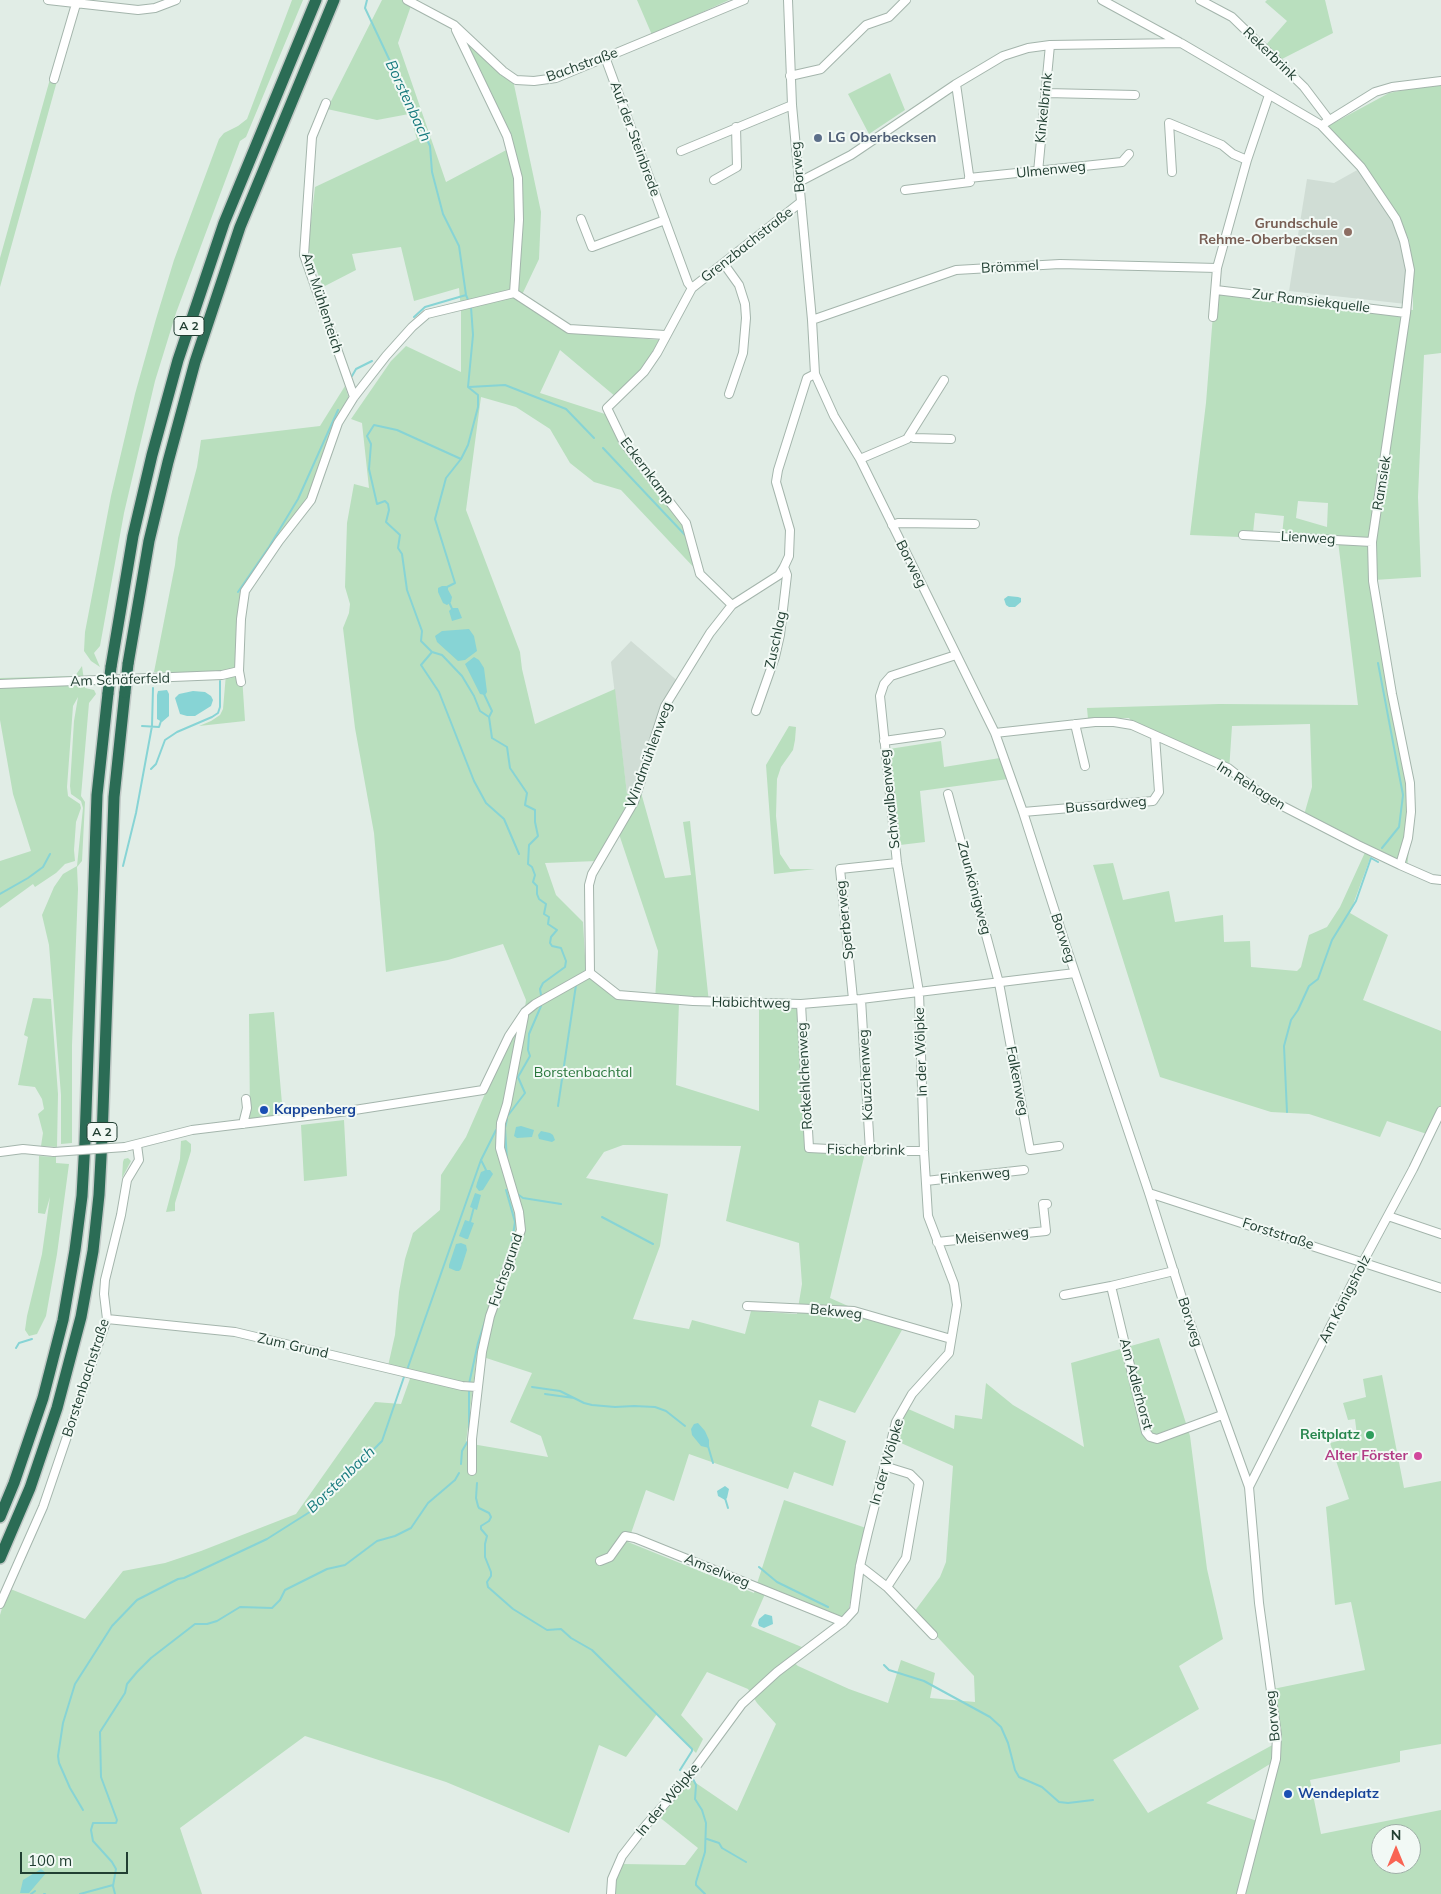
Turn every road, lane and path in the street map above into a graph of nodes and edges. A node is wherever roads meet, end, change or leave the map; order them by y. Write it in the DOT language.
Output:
graph roads {
  1 [pos="48,0"];
  2 [pos="176,0"];
  3 [pos="316,0"];
  4 [pos="334,0"];
  5 [pos="407,0"];
  6 [pos="744,0"];
  7 [pos="788,0"];
  8 [pos="906,0"];
  9 [pos="1102,0"];
  10 [pos="1200,0"];
  11 [pos="76,4"];
  12 [pos="454,25"];
  13 [pos="1181,43"];
  14 [pos="1050,45"];
  15 [pos="605,57"];
  16 [pos="790,76"];
  17 [pos="54,79"];
  18 [pos="1441,81"];
  19 [pos="956,84"];
  20 [pos="1046,93"];
  21 [pos="1269,94"];
  22 [pos="1135,95"];
  23 [pos="326,103"];
  24 [pos="792,104"];
  25 [pos="1329,120"];
  26 [pos="1321,125"];
  27 [pos="736,128"];
  28 [pos="681,151"];
  29 [pos="1129,154"];
  30 [pos="1247,160"];
  31 [pos="1038,172"];
  32 [pos="1172,172"];
  33 [pos="969,178"];
  34 [pos="714,180"];
  35 [pos="799,182"];
  36 [pos="905,190"];
  37 [pos="801,202"];
  38 [pos="581,219"];
  39 [pos="665,220"];
  40 [pos="724,264"];
  41 [pos="1217,268"];
  42 [pos="692,288"];
  43 [pos="1216,290"];
  44 [pos="514,293"];
  45 [pos="1406,313"];
  46 [pos="1213,317"];
  47 [pos="812,320"];
  48 [pos="665,335"];
  49 [pos="815,374"];
  50 [pos="944,380"];
  51 [pos="730,394"];
  52 [pos="354,397"];
  53 [pos="910,436"];
  54 [pos="951,439"];
  55 [pos="860,459"];
  56 [pos="975,524"];
  57 [pos="892,525"];
  58 [pos="1244,535"];
  59 [pos="1372,542"];
  60 [pos="784,567"];
  61 [pos="732,605"];
  62 [pos="956,655"];
  63 [pos="239,671"];
  64 [pos="241,682"];
  65 [pos="0,684"];
  66 [pos="756,711"];
  67 [pos="1074,724"];
  68 [pos="941,733"];
  69 [pos="995,733"];
  70 [pos="1155,736"];
  71 [pos="884,741"];
  72 [pos="1085,766"];
  73 [pos="948,794"];
  74 [pos="1023,812"];
  75 [pos="897,862"];
  76 [pos="1400,865"];
  77 [pos="1441,880"];
  78 [pos="590,973"];
  79 [pos="1075,973"];
  80 [pos="999,983"];
  81 [pos="919,992"];
  82 [pos="857,999"];
  83 [pos="800,1004"];
  84 [pos="525,1012"];
  85 [pos="246,1098"];
  86 [pos="1441,1111"];
  87 [pos="243,1124"];
  88 [pos="137,1144"];
  89 [pos="1059,1146"];
  90 [pos="809,1148"];
  91 [pos="870,1151"];
  92 [pos="924,1151"];
  93 [pos="0,1152"];
  94 [pos="1024,1170"];
  95 [pos="926,1181"];
  96 [pos="1149,1193"];
  97 [pos="1048,1204"];
  98 [pos="1388,1216"];
  99 [pos="1441,1234"];
  100 [pos="937,1242"];
  101 [pos="1363,1262"];
  102 [pos="1174,1271"];
  103 [pos="1111,1286"];
  104 [pos="1441,1288"];
  105 [pos="1064,1295"];
  106 [pos="747,1306"];
  107 [pos="107,1319"];
  108 [pos="951,1339"];
  109 [pos="475,1387"];
  110 [pos="1222,1414"];
  111 [pos="884,1466"];
  112 [pos="472,1472"];
  113 [pos="1248,1488"];
  114 [pos="0,1517"];
  115 [pos="0,1558"];
  116 [pos="600,1561"];
  117 [pos="860,1566"];
  118 [pos="887,1587"];
  119 [pos="0,1604"];
  120 [pos="843,1622"];
  121 [pos="933,1635"];
  122 [pos="611,1894"];
  123 [pos="1241,1894"];
  1 -- 11 [label="street"];
  2 -- 11 [label="street"];
  3 -- 114 [label="highway, A 2, bridge"];
  4 -- 115 [label="highway, A 2, bridge"];
  5 -- 12 [label="street, Bachstraße"];
  6 -- 15 [label="street, Bachstraße"];
  7 -- 16 [label="street, Borweg"];
  8 -- 16 [label="street"];
  9 -- 13 [label="street, Ramsiek"];
  10 -- 25 [label="street, Rekerbrink"];
  11 -- 17 [label="street"];
  12 -- 15 [label="street, Bachstraße"];
  12 -- 44 [label="street"];
  13 -- 14 [label="street"];
  13 -- 21 [label="street, Ramsiek"];
  14 -- 19 [label="street"];
  14 -- 20 [label="street, Kinkelbrink"];
  15 -- 39 [label="street, Auf der Steinbrede"];
  16 -- 24 [label="street, Borweg"];
  18 -- 25 [label="street"];
  19 -- 33 [label="street"];
  19 -- 35 [label="street"];
  20 -- 22 [label="street"];
  20 -- 31 [label="street, Kinkelbrink"];
  21 -- 26 [label="street, Ramsiek"];
  21 -- 30 [label="street"];
  23 -- 52 [label="street, Am Mühlenteich"];
  24 -- 27 [label="street"];
  24 -- 35 [label="street, Borweg"];
  25 -- 26 [label="street"];
  26 -- 45 [label="street, Ramsiek"];
  27 -- 28 [label="street"];
  27 -- 34 [label="street"];
  29 -- 31 [label="street, Ulmenweg"];
  30 -- 32 [label="street"];
  30 -- 41 [label="street"];
  31 -- 33 [label="street, Ulmenweg"];
  33 -- 36 [label="street, Ulmenweg"];
  35 -- 37 [label="street, Borweg"];
  37 -- 40 [label="street, Grenzbachstraße"];
  37 -- 47 [label="street, Borweg"];
  38 -- 39 [label="street"];
  39 -- 42 [label="street, Auf der Steinbrede"];
  40 -- 42 [label="street, Grenzbachstraße"];
  40 -- 51 [label="street"];
  41 -- 43 [label="street"];
  41 -- 47 [label="street, Brömmel"];
  42 -- 48 [label="street, Eckernkamp"];
  43 -- 45 [label="street, Zur Ramsiekquelle"];
  43 -- 46 [label="street"];
  44 -- 48 [label="street"];
  44 -- 52 [label="street"];
  45 -- 59 [label="street, Ramsiek"];
  47 -- 49 [label="street, Borweg"];
  48 -- 61 [label="street, Eckernkamp"];
  49 -- 55 [label="street, Borweg"];
  49 -- 60 [label="street"];
  50 -- 53 [label="street"];
  52 -- 63 [label="street"];
  53 -- 54 [label="street"];
  53 -- 55 [label="street"];
  55 -- 57 [label="street, Borweg"];
  56 -- 57 [label="street"];
  57 -- 62 [label="street, Borweg"];
  58 -- 59 [label="street, Lienweg"];
  59 -- 76 [label="street, Ramsiek"];
  60 -- 61 [label="street, Windmühlenweg"];
  60 -- 66 [label="street, Zuschlag"];
  61 -- 78 [label="street, Windmühlenweg"];
  62 -- 69 [label="street, Borweg"];
  62 -- 71 [label="street, Schwalbenweg"];
  63 -- 64 [label="street"];
  63 -- 65 [label="street, Am Schäferfeld"];
  67 -- 69 [label="street, Im Rehagen"];
  67 -- 70 [label="street, Im Rehagen"];
  67 -- 72 [label="street"];
  68 -- 71 [label="street"];
  69 -- 74 [label="street, Borweg"];
  70 -- 74 [label="street, Bussardweg"];
  70 -- 76 [label="street, Im Rehagen"];
  71 -- 75 [label="street, Schwalbenweg"];
  73 -- 80 [label="street, Zaunkönigweg"];
  74 -- 79 [label="street, Borweg"];
  75 -- 81 [label="street, Schwalbenweg"];
  75 -- 82 [label="street, Sperberweg"];
  76 -- 77 [label="street, Im Rehagen"];
  78 -- 83 [label="street, Habichtweg"];
  78 -- 84 [label="street"];
  79 -- 80 [label="street, In der Wölpke"];
  79 -- 96 [label="street, Borweg"];
  80 -- 81 [label="street, In der Wölpke"];
  80 -- 89 [label="street, Falkenweg"];
  81 -- 82 [label="street, Habichtweg"];
  81 -- 92 [label="street, In der Wölpke"];
  82 -- 83 [label="street, Habichtweg"];
  82 -- 91 [label="street, Käuzchenweg"];
  83 -- 90 [label="street, Rotkehlchenweg"];
  84 -- 87 [label="street"];
  84 -- 109 [label="street, Fuchsgrund"];
  85 -- 87 [label="street"];
  86 -- 98 [label="street, Am Königsholz"];
  87 -- 88 [label="street"];
  88 -- 93 [label="street, bridge"];
  88 -- 107 [label="street, Borstenbachstraße"];
  90 -- 91 [label="street, Fischerbrink"];
  91 -- 92 [label="street, Fischerbrink"];
  92 -- 95 [label="street, In der Wölpke"];
  94 -- 95 [label="street, Finkenweg"];
  95 -- 100 [label="street, In der Wölpke"];
  96 -- 101 [label="street, Forststraße"];
  96 -- 102 [label="street, Borweg"];
  97 -- 100 [label="street, Meisenweg"];
  98 -- 99 [label="street"];
  98 -- 101 [label="street, Am Königsholz"];
  100 -- 108 [label="street, In der Wölpke"];
  101 -- 104 [label="street, Forststraße"];
  101 -- 113 [label="street, Am Königsholz"];
  102 -- 103 [label="street"];
  102 -- 110 [label="street, Borweg"];
  103 -- 105 [label="street"];
  103 -- 110 [label="street, Am Adlerhorst"];
  106 -- 108 [label="street, Bekweg"];
  107 -- 109 [label="street, Zum Grund"];
  107 -- 119 [label="street, Borstenbachstraße"];
  108 -- 111 [label="street, In der Wölpke"];
  109 -- 112 [label="street, Fuchsgrund"];
  110 -- 113 [label="street, Borweg"];
  111 -- 117 [label="street, In der Wölpke"];
  111 -- 118 [label="street"];
  113 -- 123 [label="street, Borweg"];
  116 -- 120 [label="street, Amselweg"];
  117 -- 118 [label="street"];
  117 -- 120 [label="street, In der Wölpke"];
  118 -- 121 [label="street"];
  120 -- 122 [label="street, In der Wölpke"];
}
